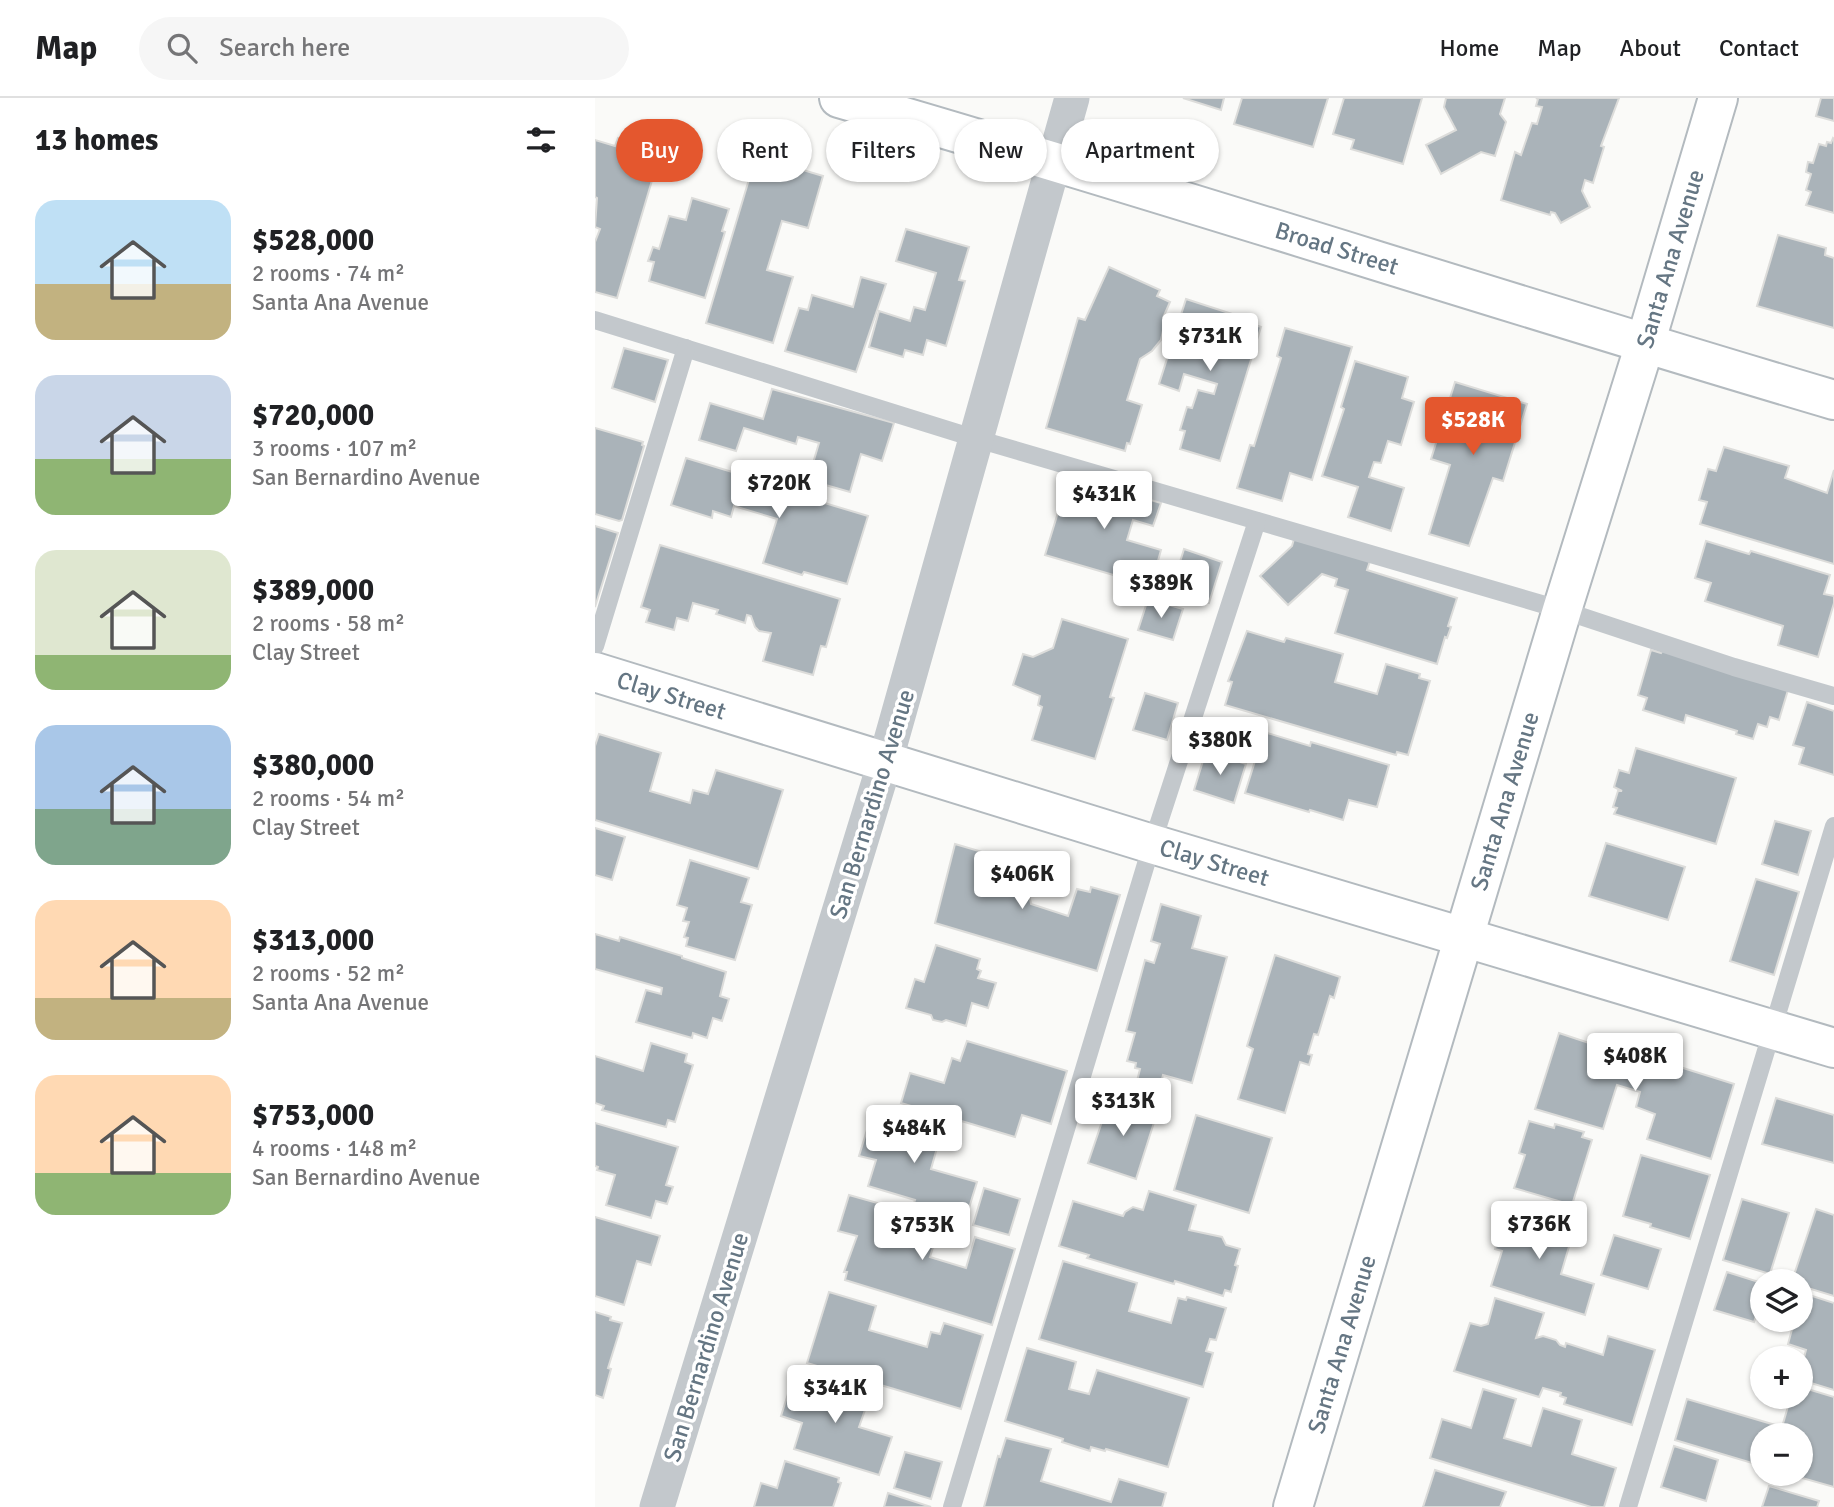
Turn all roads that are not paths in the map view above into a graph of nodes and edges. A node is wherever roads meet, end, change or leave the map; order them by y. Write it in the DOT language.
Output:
graph roads {
  1 [pos="839,98"];
  2 [pos="1072,98"];
  3 [pos="1718,98"];
  4 [pos="1053,160"];
  5 [pos="595,320"];
  6 [pos="1645,344"];
  7 [pos="686,348"];
  8 [pos="1834,400"];
  9 [pos="977,439"];
  10 [pos="1257,521"];
  11 [pos="1562,610"];
  12 [pos="595,646"];
  13 [pos="595,672"];
  14 [pos="1834,696"];
  15 [pos="885,762"];
  16 [pos="1834,827"];
  17 [pos="1152,844"];
  18 [pos="1463,939"];
  19 [pos="1772,1029"];
  20 [pos="1834,1048"];
  21 [pos="657,1507"];
  22 [pos="952,1507"];
  23 [pos="1293,1507"];
  24 [pos="1628,1507"];
  1 -- 4 [label="street, Broad Street"];
  2 -- 4 [label="street, San Bernardino Avenue"];
  3 -- 6 [label="street, Santa Ana Avenue"];
  4 -- 6 [label="street, Broad Street"];
  4 -- 9 [label="street, San Bernardino Avenue"];
  5 -- 7 [label="lane"];
  6 -- 8 [label="street, Broad Street"];
  6 -- 11 [label="street, Santa Ana Avenue"];
  7 -- 9 [label="lane"];
  7 -- 12 [label="lane"];
  9 -- 10 [label="lane"];
  9 -- 15 [label="street, San Bernardino Avenue"];
  10 -- 11 [label="lane"];
  10 -- 17 [label="lane"];
  11 -- 14 [label="lane"];
  11 -- 18 [label="street, Santa Ana Avenue"];
  13 -- 15 [label="street, Clay Street"];
  15 -- 17 [label="street, Clay Street"];
  15 -- 21 [label="street, San Bernardino Avenue"];
  16 -- 19 [label="lane"];
  17 -- 18 [label="street, Clay Street"];
  17 -- 22 [label="lane"];
  18 -- 19 [label="street, Clay Street"];
  18 -- 23 [label="street, Santa Ana Avenue"];
  19 -- 20 [label="street, Clay Street"];
  19 -- 24 [label="lane"];
}
